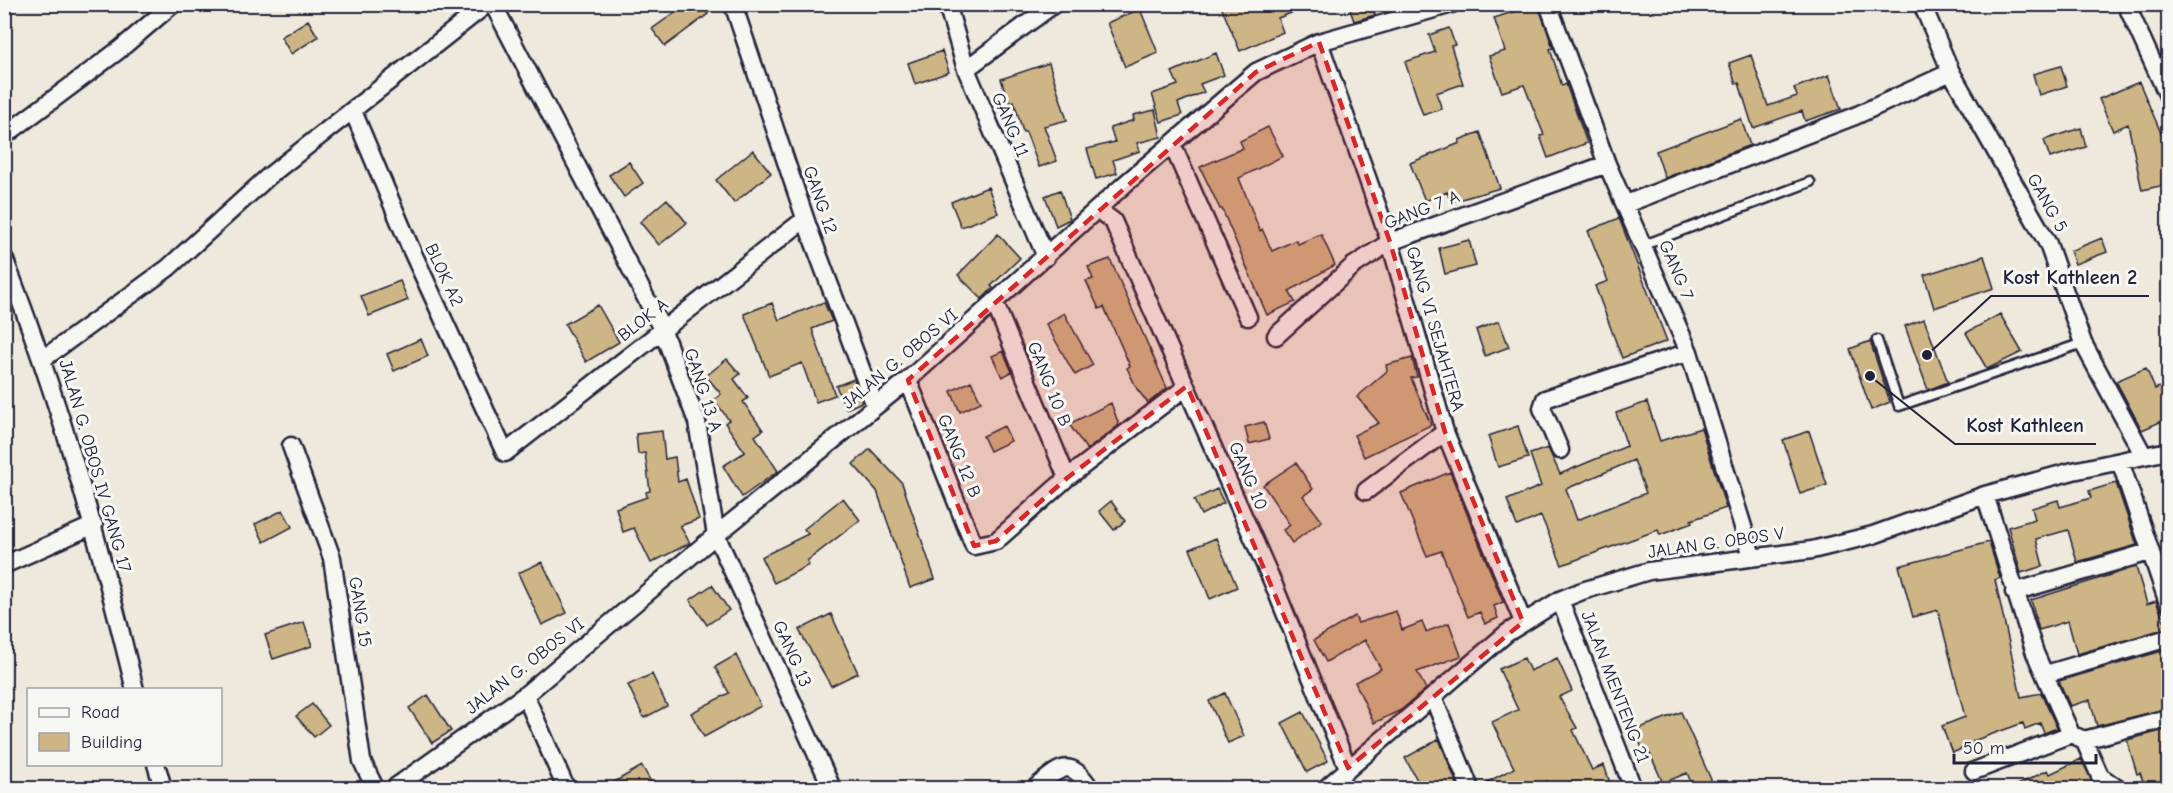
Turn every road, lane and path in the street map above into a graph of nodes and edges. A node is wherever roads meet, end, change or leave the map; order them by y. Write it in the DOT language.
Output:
graph roads {
  1 [pos="173,4"];
  2 [pos="487,4"];
  3 [pos="492,4"];
  4 [pos="733,4"];
  5 [pos="947,4"];
  6 [pos="1053,4"];
  7 [pos="1452,4"];
  8 [pos="1548,4"];
  9 [pos="1922,4"];
  10 [pos="2126,4"];
  11 [pos="1319,42"];
  12 [pos="966,69"];
  13 [pos="1951,72"];
  14 [pos="2169,96"];
  15 [pos="353,111"];
  16 [pos="4,136"];
  17 [pos="1172,144"];
  18 [pos="1607,164"];
  19 [pos="1810,182"];
  20 [pos="1626,204"];
  21 [pos="1098,210"];
  22 [pos="805,219"];
  23 [pos="1390,242"];
  24 [pos="1644,245"];
  25 [pos="1046,257"];
  26 [pos="4,258"];
  27 [pos="995,304"];
  28 [pos="1248,317"];
  29 [pos="662,329"];
  30 [pos="1276,336"];
  31 [pos="1877,340"];
  32 [pos="2083,343"];
  33 [pos="1689,352"];
  34 [pos="43,359"];
  35 [pos="908,380"];
  36 [pos="1186,387"];
  37 [pos="875,406"];
  38 [pos="1445,432"];
  39 [pos="291,446"];
  40 [pos="1560,450"];
  41 [pos="2169,451"];
  42 [pos="505,453"];
  43 [pos="2144,456"];
  44 [pos="2120,461"];
  45 [pos="1067,478"];
  46 [pos="1366,491"];
  47 [pos="1985,495"];
  48 [pos="94,525"];
  49 [pos="716,535"];
  50 [pos="2149,552"];
  51 [pos="1752,556"];
  52 [pos="4,564"];
  53 [pos="2014,592"];
  54 [pos="1560,600"];
  55 [pos="2169,603"];
  56 [pos="1523,622"];
  57 [pos="2169,638"];
  58 [pos="2046,674"];
  59 [pos="135,688"];
  60 [pos="525,695"];
  61 [pos="1433,697"];
  62 [pos="2169,718"];
  63 [pos="2078,737"];
  64 [pos="156,766"];
  65 [pos="1348,768"];
  66 [pos="1974,771"];
  67 [pos="163,789"];
  68 [pos="375,789"];
  69 [pos="394,789"];
  70 [pos="566,789"];
  71 [pos="832,789"];
  72 [pos="1035,789"];
  73 [pos="1090,789"];
  74 [pos="1326,789"];
  75 [pos="1470,789"];
  76 [pos="1633,789"];
  77 [pos="2117,789"];
  1 -- 16 [label="street"];
  2 -- 15 [label="street"];
  3 -- 29 [label="street, GANG 13 A"];
  4 -- 22 [label="street, GANG 12"];
  5 -- 12 [label="street, GANG 11"];
  6 -- 12 [label="street"];
  7 -- 11 [label="street, JALAN G. OBOS VI"];
  8 -- 18 [label="street, GANG 7"];
  9 -- 13 [label="street, GANG 5"];
  10 -- 14 [label="street"];
  11 -- 17 [label="street, JALAN G. OBOS VI"];
  11 -- 23 [label="street, GANG VI SEJAHTERA"];
  12 -- 25 [label="street, GANG 11"];
  13 -- 20 [label="street"];
  13 -- 32 [label="street, GANG 5"];
  15 -- 34 [label="street"];
  15 -- 42 [label="street, BLOK A2"];
  17 -- 21 [label="street, JALAN G. OBOS VI"];
  17 -- 28 [label="street"];
  18 -- 20 [label="street, GANG 7"];
  18 -- 23 [label="street, GANG 7 A"];
  19 -- 24 [label="lane"];
  20 -- 24 [label="street, GANG 7"];
  21 -- 25 [label="street, JALAN G. OBOS VI"];
  21 -- 36 [label="street, GANG 10"];
  22 -- 29 [label="street, BLOK A"];
  22 -- 37 [label="street, GANG 12"];
  23 -- 30 [label="street, GANG 7 A"];
  23 -- 38 [label="street, GANG VI SEJAHTERA"];
  24 -- 33 [label="street, GANG 7"];
  25 -- 27 [label="street, JALAN G. OBOS VI"];
  26 -- 34 [label="street, JALAN G. OBOS IV GANG 17"];
  27 -- 35 [label="street, JALAN G. OBOS VI"];
  27 -- 45 [label="street, GANG 10 B"];
  29 -- 42 [label="street, BLOK A"];
  29 -- 49 [label="street, GANG 13 A"];
  31 -- 32 [label="lane"];
  32 -- 43 [label="street, GANG 5"];
  33 -- 40 [label="street"];
  33 -- 51 [label="street, GANG 7"];
  34 -- 48 [label="street, JALAN G. OBOS IV GANG 17"];
  35 -- 37 [label="street, JALAN G. OBOS VI"];
  35 -- 45 [label="street, GANG 12 B"];
  36 -- 45 [label="street"];
  36 -- 65 [label="street, GANG 10"];
  37 -- 49 [label="street, JALAN G. OBOS VI"];
  38 -- 46 [label="street"];
  38 -- 56 [label="street, GANG VI SEJAHTERA"];
  39 -- 68 [label="street, GANG 15"];
  41 -- 43 [label="street, JALAN G. OBOS V"];
  43 -- 44 [label="street, JALAN G. OBOS V"];
  44 -- 47 [label="street, JALAN G. OBOS V"];
  44 -- 50 [label="street"];
  47 -- 51 [label="street, JALAN G. OBOS V"];
  47 -- 53 [label="street"];
  48 -- 52 [label="street"];
  48 -- 59 [label="street, JALAN G. OBOS IV GANG 17"];
  49 -- 60 [label="street, JALAN G. OBOS VI"];
  49 -- 71 [label="street, GANG 13"];
  50 -- 53 [label="street"];
  50 -- 55 [label="street"];
  51 -- 54 [label="street, JALAN G. OBOS V"];
  53 -- 58 [label="street"];
  54 -- 56 [label="street, JALAN G. OBOS V"];
  54 -- 76 [label="street, JALAN MENTENG 21"];
  56 -- 61 [label="street, JALAN G. OBOS V"];
  57 -- 58 [label="street"];
  58 -- 63 [label="street"];
  60 -- 69 [label="street, JALAN G. OBOS VI"];
  60 -- 70 [label="street"];
  61 -- 65 [label="street, JALAN G. OBOS V"];
  61 -- 75 [label="street"];
  62 -- 63 [label="street"];
  63 -- 66 [label="street"];
  63 -- 77 [label="street"];
  64 -- 67 [label="street"];
  65 -- 74 [label="street, JALAN G. OBOS V"];
  72 -- 73 [label="street"];
}
